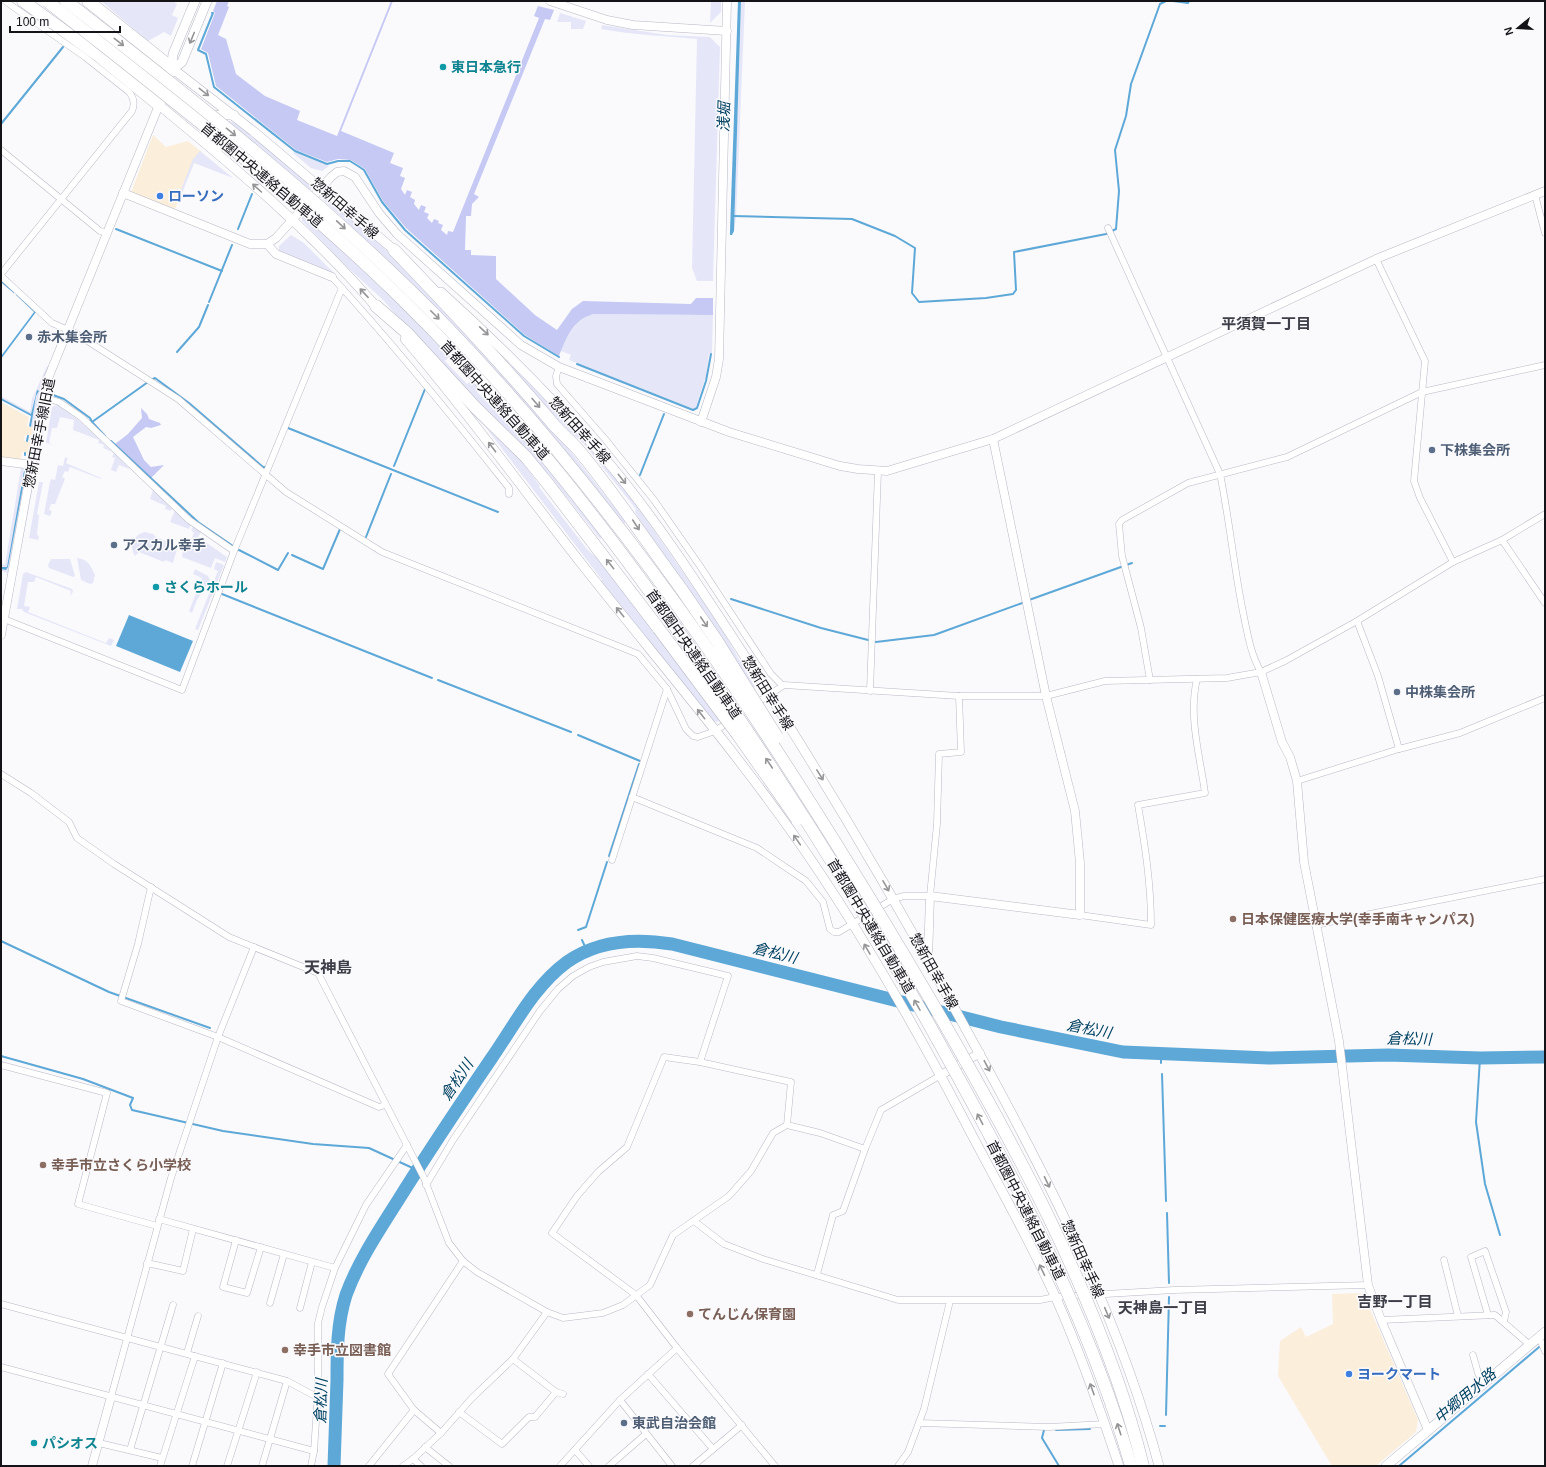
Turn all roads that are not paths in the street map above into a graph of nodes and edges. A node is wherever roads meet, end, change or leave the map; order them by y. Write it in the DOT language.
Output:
graph roads {
  1 [pos="5,1"];
  2 [pos="24,1"];
  3 [pos="47,1"];
  4 [pos="66,1"];
  5 [pos="88,1"];
  6 [pos="194,1"];
  7 [pos="207,1"];
  8 [pos="550,1"];
  9 [pos="727,1"];
  10 [pos="727,31"];
  11 [pos="173,69"];
  12 [pos="158,105"];
  13 [pos="234,115"];
  14 [pos="1,150"];
  15 [pos="231,164"];
  16 [pos="321,188"];
  17 [pos="1545,191"];
  18 [pos="123,193"];
  19 [pos="1535,195"];
  20 [pos="61,199"];
  21 [pos="293,220"];
  22 [pos="1108,228"];
  23 [pos="107,233"];
  24 [pos="1545,233"];
  25 [pos="267,244"];
  26 [pos="394,250"];
  27 [pos="1376,259"];
  28 [pos="1,274"];
  29 [pos="332,277"];
  30 [pos="342,288"];
  31 [pos="376,306"];
  32 [pos="68,331"];
  33 [pos="1167,359"];
  34 [pos="1545,365"];
  35 [pos="559,367"];
  36 [pos="1422,392"];
  37 [pos="43,397"];
  38 [pos="701,422"];
  39 [pos="993,440"];
  40 [pos="1,461"];
  41 [pos="32,465"];
  42 [pos="878,471"];
  43 [pos="1220,474"];
  44 [pos="267,475"];
  45 [pos="509,494"];
  46 [pos="1545,514"];
  47 [pos="1502,540"];
  48 [pos="234,551"];
  49 [pos="1454,562"];
  50 [pos="1545,603"];
  51 [pos="4,619"];
  52 [pos="1357,621"];
  53 [pos="1,635"];
  54 [pos="1261,672"];
  55 [pos="1197,679"];
  56 [pos="1150,680"];
  57 [pos="782,685"];
  58 [pos="667,689"];
  59 [pos="870,691"];
  60 [pos="769,694"];
  61 [pos="959,696"];
  62 [pos="1046,696"];
  63 [pos="1545,698"];
  64 [pos="715,731"];
  65 [pos="1400,749"];
  66 [pos="1,774"];
  67 [pos="1297,781"];
  68 [pos="632,797"];
  69 [pos="612,860"];
  70 [pos="839,871"];
  71 [pos="857,878"];
  72 [pos="1545,879"];
  73 [pos="151,887"];
  74 [pos="930,896"];
  75 [pos="893,899"];
  76 [pos="1080,915"];
  77 [pos="852,923"];
  78 [pos="1315,925"];
  79 [pos="254,947"];
  80 [pos="928,959"];
  81 [pos="218,1037"];
  82 [pos="980,1053"];
  83 [pos="700,1062"];
  84 [pos="1,1065"];
  85 [pos="941,1075"];
  86 [pos="385,1105"];
  87 [pos="787,1125"];
  88 [pos="408,1147"];
  89 [pos="865,1149"];
  90 [pos="425,1181"];
  91 [pos="159,1219"];
  92 [pos="694,1221"];
  93 [pos="157,1226"];
  94 [pos="193,1228"];
  95 [pos="236,1240"];
  96 [pos="261,1247"];
  97 [pos="284,1254"];
  98 [pos="1444,1260"];
  99 [pos="463,1261"];
  100 [pos="312,1262"];
  101 [pos="147,1263"];
  102 [pos="335,1268"];
  103 [pos="817,1274"];
  104 [pos="1368,1285"];
  105 [pos="1100,1294"];
  106 [pos="636,1295"];
  107 [pos="1055,1297"];
  108 [pos="950,1300"];
  109 [pos="1,1304"];
  110 [pos="270,1304"];
  111 [pos="173,1305"];
  112 [pos="300,1308"];
  113 [pos="547,1312"];
  114 [pos="1488,1315"];
  115 [pos="198,1316"];
  116 [pos="1458,1316"];
  117 [pos="1381,1320"];
  118 [pos="1504,1321"];
  119 [pos="1542,1335"];
  120 [pos="127,1337"];
  121 [pos="1530,1345"];
  122 [pos="160,1346"];
  123 [pos="677,1348"];
  124 [pos="1545,1351"];
  125 [pos="187,1353"];
  126 [pos="1473,1355"];
  127 [pos="195,1356"];
  128 [pos="513,1359"];
  129 [pos="223,1363"];
  130 [pos="1,1367"];
  131 [pos="257,1372"];
  132 [pos="648,1374"];
  133 [pos="287,1381"];
  134 [pos="1483,1383"];
  135 [pos="111,1397"];
  136 [pos="318,1397"];
  137 [pos="620,1400"];
  138 [pos="143,1405"];
  139 [pos="414,1410"];
  140 [pos="459,1412"];
  141 [pos="175,1414"];
  142 [pos="205,1422"];
  143 [pos="919,1423"];
  144 [pos="1105,1424"];
  145 [pos="742,1425"];
  146 [pos="1428,1430"];
  147 [pos="237,1432"];
  148 [pos="441,1432"];
  149 [pos="646,1434"];
  150 [pos="270,1440"];
  151 [pos="99,1443"];
  152 [pos="425,1447"];
  153 [pos="713,1449"];
  154 [pos="130,1450"];
  155 [pos="575,1450"];
  156 [pos="314,1451"];
  157 [pos="162,1458"];
  158 [pos="413,1459"];
  159 [pos="92,1466"];
  160 [pos="160,1466"];
  161 [pos="192,1466"];
  162 [pos="227,1466"];
  163 [pos="262,1466"];
  164 [pos="311,1466"];
  165 [pos="369,1466"];
  166 [pos="403,1466"];
  167 [pos="421,1466"];
  168 [pos="449,1466"];
  169 [pos="560,1466"];
  170 [pos="589,1466"];
  171 [pos="610,1466"];
  172 [pos="672,1466"];
  173 [pos="693,1466"];
  174 [pos="775,1466"];
  175 [pos="898,1466"];
  176 [pos="1119,1466"];
  177 [pos="1131,1466"];
  178 [pos="1143,1466"];
  179 [pos="1159,1466"];
  180 [pos="1386,1466"];
  1 -- 20 [label="street"];
  2 -- 12 [label="highway"];
  70 -- 3 [label="highway, 首都圏中央連絡自動車道, one-way, bridge"];
  4 -- 71 [label="highway, 首都圏中央連絡自動車道, one-way, bridge"];
  5 -- 11 [label="highway"];
  6 -- 11 [label="main road"];
  7 -- 11 [label="main road, one-way"];
  8 -- 10 [label="street"];
  9 -- 10 [label="street"];
  10 -- 38 [label="street"];
  11 -- 12 [label="main road"];
  11 -- 13 [label="main road, 惣新田幸手線, one-way"];
  12 -- 15 [label="main road"];
  12 -- 18 [label="street, 惣新田幸手線旧道"];
  13 -- 15 [label="main road"];
  13 -- 16 [label="main road, 惣新田幸手線"];
  14 -- 20 [label="street"];
  21 -- 15 [label="main road, one-way"];
  16 -- 21 [label="street"];
  16 -- 26 [label="main road, 惣新田幸手線"];
  16 -- 35 [label="street"];
  17 -- 19 [label="street"];
  18 -- 23 [label="street, 惣新田幸手線旧道"];
  18 -- 25 [label="street"];
  19 -- 24 [label="street"];
  19 -- 27 [label="street"];
  20 -- 23 [label="street"];
  20 -- 28 [label="street"];
  21 -- 25 [label="street"];
  31 -- 21 [label="main road, one-way"];
  22 -- 33 [label="street"];
  23 -- 32 [label="street, 惣新田幸手線旧道"];
  25 -- 29 [label="street"];
  26 -- 60 [label="main road, 惣新田幸手線, one-way"];
  26 -- 71 [label="highway, one-way, bridge"];
  27 -- 33 [label="street"];
  27 -- 36 [label="street"];
  28 -- 32 [label="street"];
  29 -- 30 [label="street"];
  30 -- 44 [label="street"];
  30 -- 45 [label="street"];
  64 -- 31 [label="main road, one-way"];
  70 -- 31 [label="highway, one-way, bridge"];
  32 -- 37 [label="street, 惣新田幸手線旧道"];
  32 -- 44 [label="street"];
  33 -- 39 [label="street"];
  33 -- 43 [label="street"];
  34 -- 36 [label="street"];
  35 -- 38 [label="street"];
  35 -- 57 [label="street"];
  36 -- 43 [label="street"];
  36 -- 49 [label="street"];
  37 -- 41 [label="street, 惣新田幸手線旧道"];
  37 -- 48 [label="street"];
  38 -- 42 [label="street"];
  39 -- 42 [label="street"];
  39 -- 62 [label="street"];
  40 -- 41 [label="street"];
  41 -- 51 [label="street, 惣新田幸手線旧道"];
  42 -- 59 [label="street"];
  43 -- 54 [label="street"];
  43 -- 56 [label="street"];
  44 -- 48 [label="street"];
  44 -- 58 [label="street"];
  46 -- 47 [label="street"];
  47 -- 49 [label="street"];
  47 -- 50 [label="street"];
  48 -- 51 [label="street"];
  49 -- 52 [label="street"];
  51 -- 53 [label="street, 惣新田幸手線旧道"];
  52 -- 54 [label="street"];
  52 -- 65 [label="street"];
  54 -- 55 [label="street"];
  54 -- 67 [label="street"];
  55 -- 56 [label="street"];
  55 -- 76 [label="street"];
  56 -- 62 [label="street"];
  57 -- 59 [label="street"];
  57 -- 60 [label="street"];
  58 -- 64 [label="street"];
  58 -- 68 [label="street"];
  59 -- 61 [label="street"];
  60 -- 64 [label="street"];
  60 -- 75 [label="main road, 惣新田幸手線, one-way"];
  61 -- 62 [label="street"];
  61 -- 74 [label="street"];
  62 -- 76 [label="street"];
  63 -- 65 [label="street"];
  77 -- 64 [label="main road, one-way"];
  65 -- 67 [label="street"];
  66 -- 73 [label="street"];
  67 -- 78 [label="street"];
  68 -- 69 [label="street"];
  68 -- 77 [label="street"];
  177 -- 70 [label="highway, 首都圏中央連絡自動車道, one-way, bridge"];
  71 -- 178 [label="highway, 首都圏中央連絡自動車道, bridge"];
  72 -- 78 [label="street"];
  73 -- 79 [label="street"];
  73 -- 81 [label="street"];
  74 -- 75 [label="street"];
  74 -- 76 [label="street"];
  74 -- 80 [label="street"];
  75 -- 77 [label="street"];
  75 -- 80 [label="main road, 惣新田幸手線"];
  85 -- 77 [label="main road, one-way"];
  78 -- 104 [label="street"];
  79 -- 81 [label="street"];
  79 -- 86 [label="street"];
  80 -- 82 [label="main road, 惣新田幸手線"];
  81 -- 86 [label="street"];
  81 -- 91 [label="street"];
  82 -- 85 [label="street"];
  82 -- 105 [label="main road, 惣新田幸手線, one-way"];
  83 -- 87 [label="street"];
  83 -- 90 [label="street"];
  83 -- 106 [label="street"];
  84 -- 93 [label="street"];
  85 -- 89 [label="street"];
  107 -- 85 [label="main road, one-way"];
  86 -- 88 [label="street"];
  87 -- 89 [label="street"];
  87 -- 92 [label="street"];
  88 -- 90 [label="street"];
  88 -- 102 [label="street"];
  89 -- 103 [label="street"];
  90 -- 99 [label="street"];
  91 -- 93 [label="street"];
  91 -- 94 [label="street"];
  92 -- 103 [label="street"];
  92 -- 106 [label="street"];
  93 -- 101 [label="street"];
  94 -- 95 [label="street"];
  94 -- 101 [label="street"];
  95 -- 96 [label="street"];
  95 -- 96 [label="street"];
  96 -- 97 [label="street"];
  97 -- 100 [label="street"];
  97 -- 110 [label="street"];
  98 -- 116 [label="street"];
  99 -- 113 [label="street"];
  99 -- 139 [label="street"];
  100 -- 102 [label="street"];
  100 -- 112 [label="street"];
  101 -- 120 [label="street"];
  102 -- 136 [label="street"];
  103 -- 108 [label="street"];
  104 -- 105 [label="street"];
  104 -- 117 [label="street"];
  105 -- 107 [label="street"];
  105 -- 179 [label="main road, 惣新田幸手線, one-way"];
  106 -- 113 [label="street"];
  106 -- 123 [label="street"];
  107 -- 108 [label="street"];
  144 -- 107 [label="main road, one-way"];
  108 -- 143 [label="street"];
  109 -- 120 [label="street"];
  111 -- 122 [label="street"];
  113 -- 128 [label="street"];
  114 -- 116 [label="street"];
  114 -- 118 [label="street"];
  114 -- 118 [label="street"];
  115 -- 125 [label="street"];
  116 -- 117 [label="street"];
  117 -- 146 [label="street"];
  118 -- 121 [label="street"];
  119 -- 121 [label="main road"];
  119 -- 124 [label="street"];
  120 -- 122 [label="street"];
  120 -- 135 [label="street"];
  121 -- 134 [label="main road"];
  122 -- 125 [label="street"];
  122 -- 138 [label="street"];
  123 -- 132 [label="street"];
  123 -- 145 [label="street"];
  125 -- 127 [label="street"];
  126 -- 134 [label="street"];
  127 -- 129 [label="street"];
  127 -- 141 [label="street"];
  128 -- 140 [label="street"];
  128 -- 140 [label="street"];
  129 -- 131 [label="street"];
  129 -- 142 [label="street"];
  130 -- 135 [label="street"];
  131 -- 133 [label="street"];
  131 -- 147 [label="street"];
  132 -- 137 [label="street"];
  132 -- 153 [label="street"];
  133 -- 136 [label="street"];
  133 -- 150 [label="street"];
  134 -- 146 [label="main road"];
  135 -- 138 [label="street"];
  135 -- 151 [label="street"];
  136 -- 156 [label="street"];
  137 -- 149 [label="street"];
  137 -- 155 [label="street"];
  138 -- 141 [label="street"];
  138 -- 154 [label="street"];
  139 -- 148 [label="street"];
  139 -- 165 [label="street"];
  140 -- 148 [label="street"];
  141 -- 142 [label="street"];
  141 -- 157 [label="street"];
  142 -- 147 [label="street"];
  142 -- 161 [label="street"];
  143 -- 144 [label="street"];
  143 -- 175 [label="street"];
  144 -- 176 [label="main road"];
  145 -- 153 [label="street"];
  145 -- 174 [label="street"];
  146 -- 180 [label="main road"];
  147 -- 150 [label="street"];
  147 -- 162 [label="street"];
  148 -- 152 [label="street"];
  149 -- 171 [label="street"];
  149 -- 172 [label="street"];
  150 -- 156 [label="street"];
  150 -- 163 [label="street"];
  151 -- 154 [label="street"];
  151 -- 159 [label="street"];
  152 -- 158 [label="street"];
  152 -- 168 [label="street"];
  153 -- 173 [label="street"];
  154 -- 157 [label="street"];
  155 -- 169 [label="street"];
  155 -- 170 [label="street"];
  156 -- 164 [label="street"];
  157 -- 160 [label="street"];
  158 -- 166 [label="street"];
  158 -- 167 [label="street"];
}
